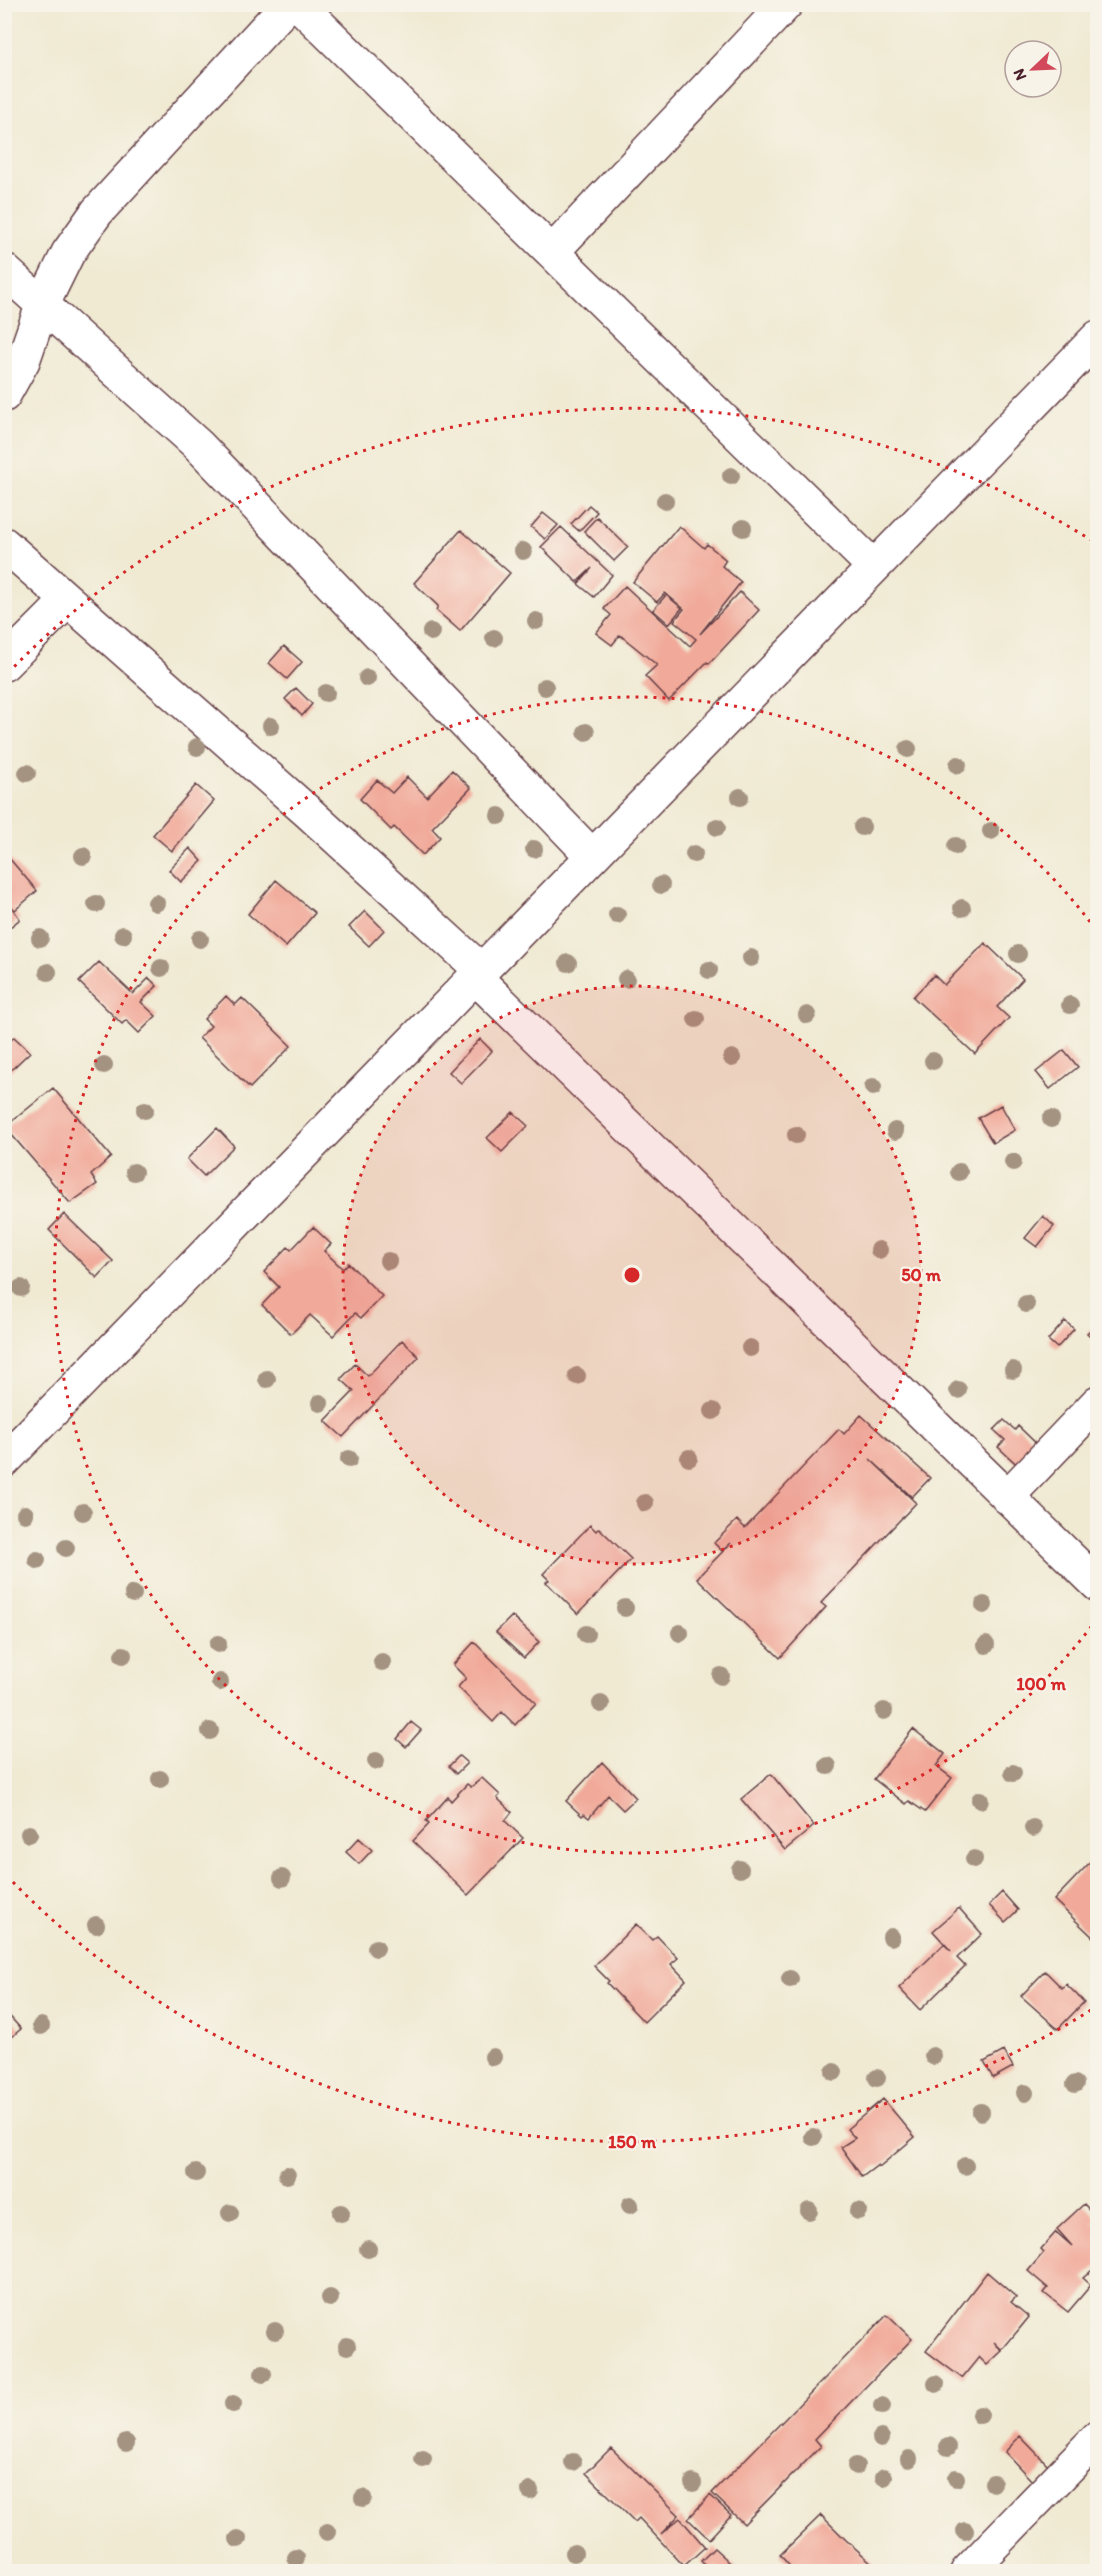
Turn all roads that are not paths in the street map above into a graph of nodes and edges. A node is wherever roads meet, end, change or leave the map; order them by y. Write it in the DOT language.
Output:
graph roads {
  1 [pos="288,4"];
  2 [pos="298,4"];
  3 [pos="786,4"];
  4 [pos="553,251"];
  5 [pos="4,270"];
  6 [pos="42,306"];
  7 [pos="1098,337"];
  8 [pos="4,395"];
  9 [pos="4,544"];
  10 [pos="874,567"];
  11 [pos="67,601"];
  12 [pos="4,664"];
  13 [pos="592,856"];
  14 [pos="478,974"];
  15 [pos="1098,1402"];
  16 [pos="4,1461"];
  17 [pos="1007,1497"];
  18 [pos="1098,1585"];
  19 [pos="1098,2437"];
  20 [pos="966,2571"];
  1 -- 6 [label="street"];
  2 -- 4 [label="street"];
  3 -- 4 [label="street"];
  4 -- 10 [label="street"];
  5 -- 6 [label="street"];
  6 -- 8 [label="street"];
  6 -- 13 [label="street"];
  7 -- 10 [label="street"];
  9 -- 11 [label="street"];
  10 -- 13 [label="street"];
  11 -- 12 [label="street"];
  11 -- 14 [label="street"];
  13 -- 14 [label="street"];
  14 -- 16 [label="street"];
  14 -- 17 [label="street"];
  15 -- 17 [label="street"];
  17 -- 18 [label="street"];
  19 -- 20 [label="street"];
}
